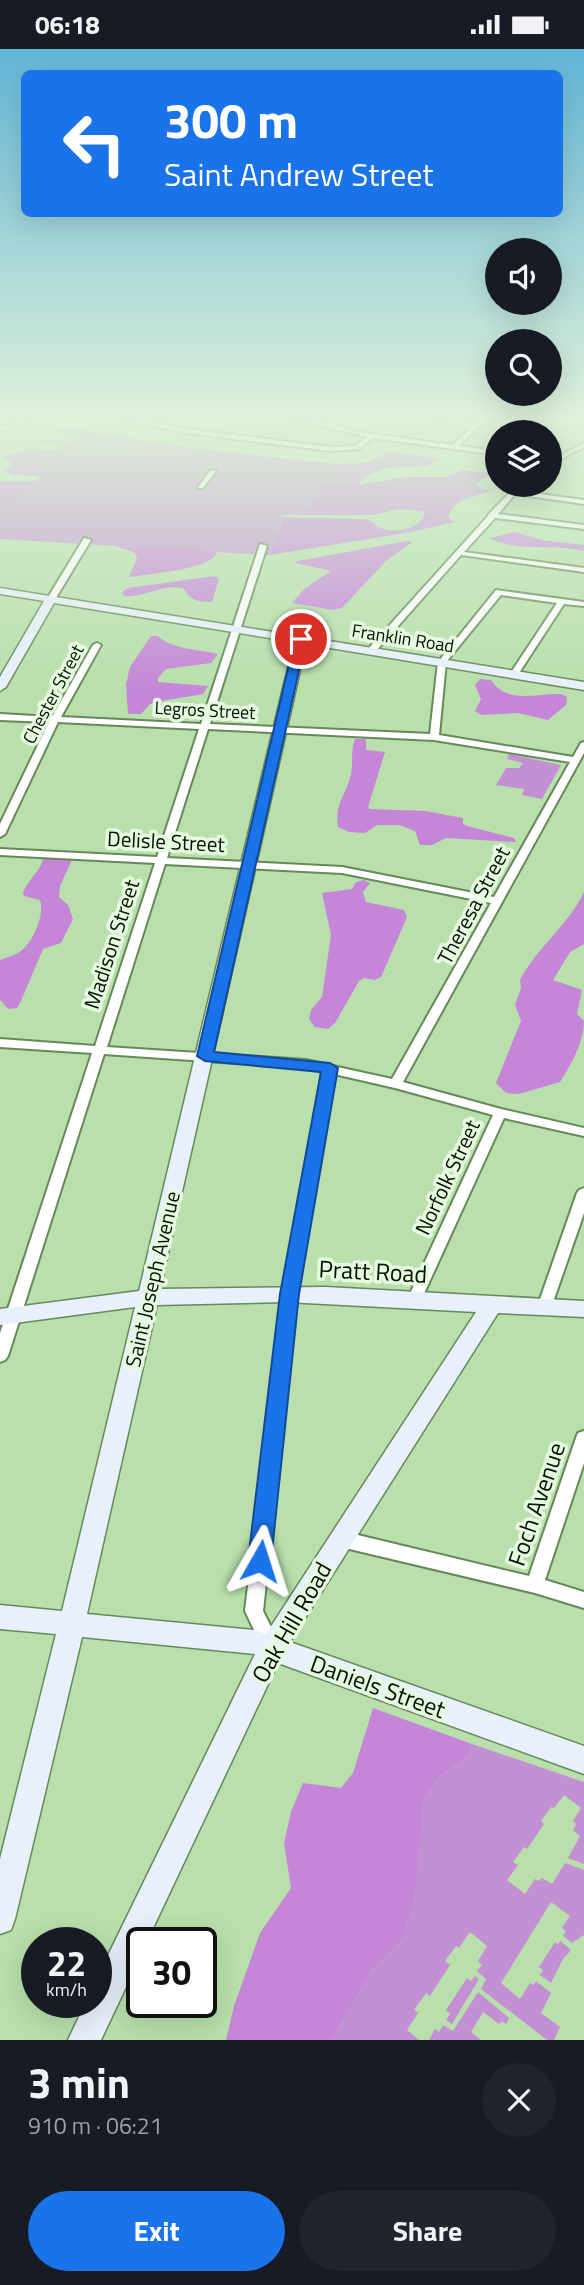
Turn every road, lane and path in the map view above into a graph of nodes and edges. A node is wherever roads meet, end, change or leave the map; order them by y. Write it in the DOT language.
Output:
graph roads {
  1 [pos="499,506"];
  2 [pos="491,515"];
  3 [pos="584,527"];
  4 [pos="87,540"];
  5 [pos="263,546"];
  6 [pos="459,552"];
  7 [pos="584,570"];
  8 [pos="0,591"];
  9 [pos="24,595"];
  10 [pos="51,599"];
  11 [pos="562,601"];
  12 [pos="584,604"];
  13 [pos="0,605"];
  14 [pos="237,629"];
  15 [pos="301,639"];
  16 [pos="97,645"];
  17 [pos="372,650"];
  18 [pos="442,662"];
  19 [pos="514,674"];
  20 [pos="584,686"];
  21 [pos="0,687"];
  22 [pos="0,717"];
  23 [pos="55,719"];
  24 [pos="203,726"];
  25 [pos="281,729"];
  26 [pos="434,737"];
  27 [pos="584,745"];
  28 [pos="575,760"];
  29 [pos="0,834"];
  30 [pos="0,852"];
  31 [pos="160,860"];
  32 [pos="247,864"];
  33 [pos="496,901"];
  34 [pos="0,1043"];
  35 [pos="99,1049"];
  36 [pos="205,1056"];
  37 [pos="330,1068"];
  38 [pos="396,1084"];
  39 [pos="499,1112"];
  40 [pos="584,1132"];
  41 [pos="584,1193"];
  42 [pos="290,1294"];
  43 [pos="415,1298"];
  44 [pos="147,1299"];
  45 [pos="492,1305"];
  46 [pos="545,1305"];
  47 [pos="584,1310"];
  48 [pos="7,1316"];
  49 [pos="0,1356"];
  50 [pos="583,1445"];
  51 [pos="341,1539"];
  52 [pos="535,1585"];
  53 [pos="584,1600"];
  54 [pos="0,1617"];
  55 [pos="72,1624"];
  56 [pos="272,1647"];
  57 [pos="584,1760"];
  58 [pos="0,1919"];
  59 [pos="84,2040"];
  1 -- 2 [label="street"];
  2 -- 3 [label="street"];
  2 -- 6 [label="street"];
  4 -- 10 [label="street"];
  5 -- 14 [label="street, Madison Street"];
  6 -- 7 [label="street"];
  6 -- 17 [label="street"];
  8 -- 9 [label="street, Franklin Road"];
  9 -- 10 [label="street, Franklin Road"];
  9 -- 13 [label="street"];
  10 -- 14 [label="street, Franklin Road"];
  10 -- 21 [label="street"];
  11 -- 12 [label="street"];
  11 -- 18 [label="street"];
  11 -- 19 [label="street"];
  14 -- 15 [label="street, Franklin Road"];
  14 -- 24 [label="street, Madison Street"];
  15 -- 17 [label="street, Franklin Road"];
  15 -- 25 [label="street, Saint Joseph Avenue"];
  16 -- 23 [label="street, Chester Street"];
  17 -- 18 [label="street, Franklin Road"];
  18 -- 19 [label="street, Franklin Road"];
  18 -- 26 [label="street"];
  19 -- 20 [label="street, Franklin Road"];
  22 -- 23 [label="street, Legros Street"];
  23 -- 24 [label="street, Legros Street"];
  23 -- 29 [label="street, Chester Street"];
  24 -- 25 [label="street, Legros Street"];
  24 -- 31 [label="street, Madison Street"];
  25 -- 26 [label="street, Legros Street"];
  25 -- 32 [label="street, Saint Joseph Avenue"];
  26 -- 28 [label="street, Legros Street"];
  27 -- 28 [label="street, Theresa Street"];
  28 -- 33 [label="street, Theresa Street"];
  30 -- 31 [label="street, Delisle Street"];
  31 -- 32 [label="street, Delisle Street"];
  31 -- 35 [label="street, Madison Street"];
  32 -- 33 [label="street, Delisle Street"];
  32 -- 36 [label="street, Saint Joseph Avenue"];
  33 -- 38 [label="street, Theresa Street"];
  34 -- 35 [label="street"];
  35 -- 36 [label="street"];
  35 -- 48 [label="street, Madison Street"];
  36 -- 37 [label="street"];
  36 -- 44 [label="street, Saint Joseph Avenue"];
  37 -- 38 [label="street"];
  37 -- 42 [label="street"];
  38 -- 39 [label="street"];
  39 -- 40 [label="street"];
  39 -- 43 [label="street, Norfolk Street"];
  41 -- 46 [label="street"];
  42 -- 43 [label="street, Pratt Road"];
  42 -- 44 [label="street, Pratt Road"];
  42 -- 56 [label="street"];
  43 -- 45 [label="street, Pratt Road"];
  44 -- 48 [label="street, Pratt Road"];
  44 -- 55 [label="street, Saint Joseph Avenue"];
  45 -- 46 [label="street"];
  45 -- 51 [label="street, Oak Hill Road"];
  46 -- 47 [label="street"];
  48 -- 49 [label="street, Madison Street"];
  50 -- 52 [label="street, Foch Avenue"];
  51 -- 52 [label="street"];
  51 -- 56 [label="street, Oak Hill Road"];
  52 -- 53 [label="street"];
  54 -- 55 [label="street, Daniels Street"];
  55 -- 56 [label="street, Daniels Street"];
  55 -- 58 [label="street, Saint Joseph Avenue"];
  56 -- 57 [label="street, Daniels Street"];
  56 -- 59 [label="street, Oak Hill Road"];
}
